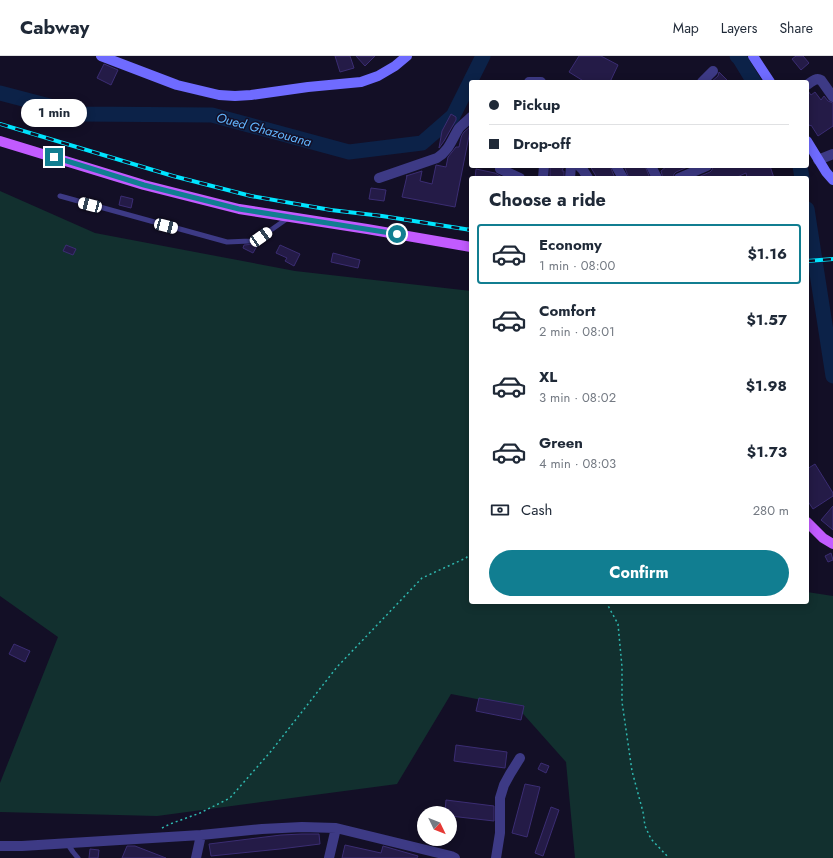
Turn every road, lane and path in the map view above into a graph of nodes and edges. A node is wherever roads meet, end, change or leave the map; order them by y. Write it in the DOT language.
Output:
graph roads {
  1 [pos="101,56"];
  2 [pos="407,56"];
  3 [pos="753,56"];
  4 [pos="713,71"];
  5 [pos="704,80"];
  6 [pos="769,80"];
  7 [pos="809,84"];
  8 [pos="833,97"];
  9 [pos="469,120"];
  10 [pos="0,141"];
  11 [pos="809,144"];
  12 [pos="833,154"];
  13 [pos="818,160"];
  14 [pos="500,168"];
  15 [pos="702,168"];
  16 [pos="516,176"];
  17 [pos="684,176"];
  18 [pos="379,178"];
  19 [pos="833,180"];
  20 [pos="60,196"];
  21 [pos="289,217"];
  22 [pos="469,247"];
  23 [pos="809,524"];
  24 [pos="833,544"];
  25 [pos="469,555"];
  26 [pos="607,604"];
  27 [pos="520,758"];
  28 [pos="336,828"];
  29 [pos="159,829"];
  30 [pos="201,835"];
  31 [pos="67,843"];
  32 [pos="0,846"];
  33 [pos="78,858"];
  34 [pos="196,858"];
  35 [pos="329,858"];
  36 [pos="454,858"];
  37 [pos="496,858"];
  38 [pos="669,858"];
  1 -- 2 [label="main road"];
  3 -- 6 [label="main road"];
  4 -- 5 [label="street"];
  7 -- 8 [label="street"];
  9 -- 18 [label="street"];
  10 -- 21 [label="main road"];
  11 -- 13 [label="main road"];
  12 -- 13 [label="street"];
  13 -- 19 [label="main road"];
  14 -- 16 [label="street"];
  15 -- 17 [label="street"];
  20 -- 21 [label="lane"];
  21 -- 22 [label="main road"];
  23 -- 24 [label="main road"];
  25 -- 29 [label="path"];
  26 -- 38 [label="path"];
  27 -- 37 [label="street"];
  28 -- 30 [label="street"];
  28 -- 35 [label="street"];
  28 -- 36 [label="street"];
  30 -- 31 [label="street"];
  30 -- 34 [label="street"];
  31 -- 32 [label="street"];
  31 -- 33 [label="lane"];
}
